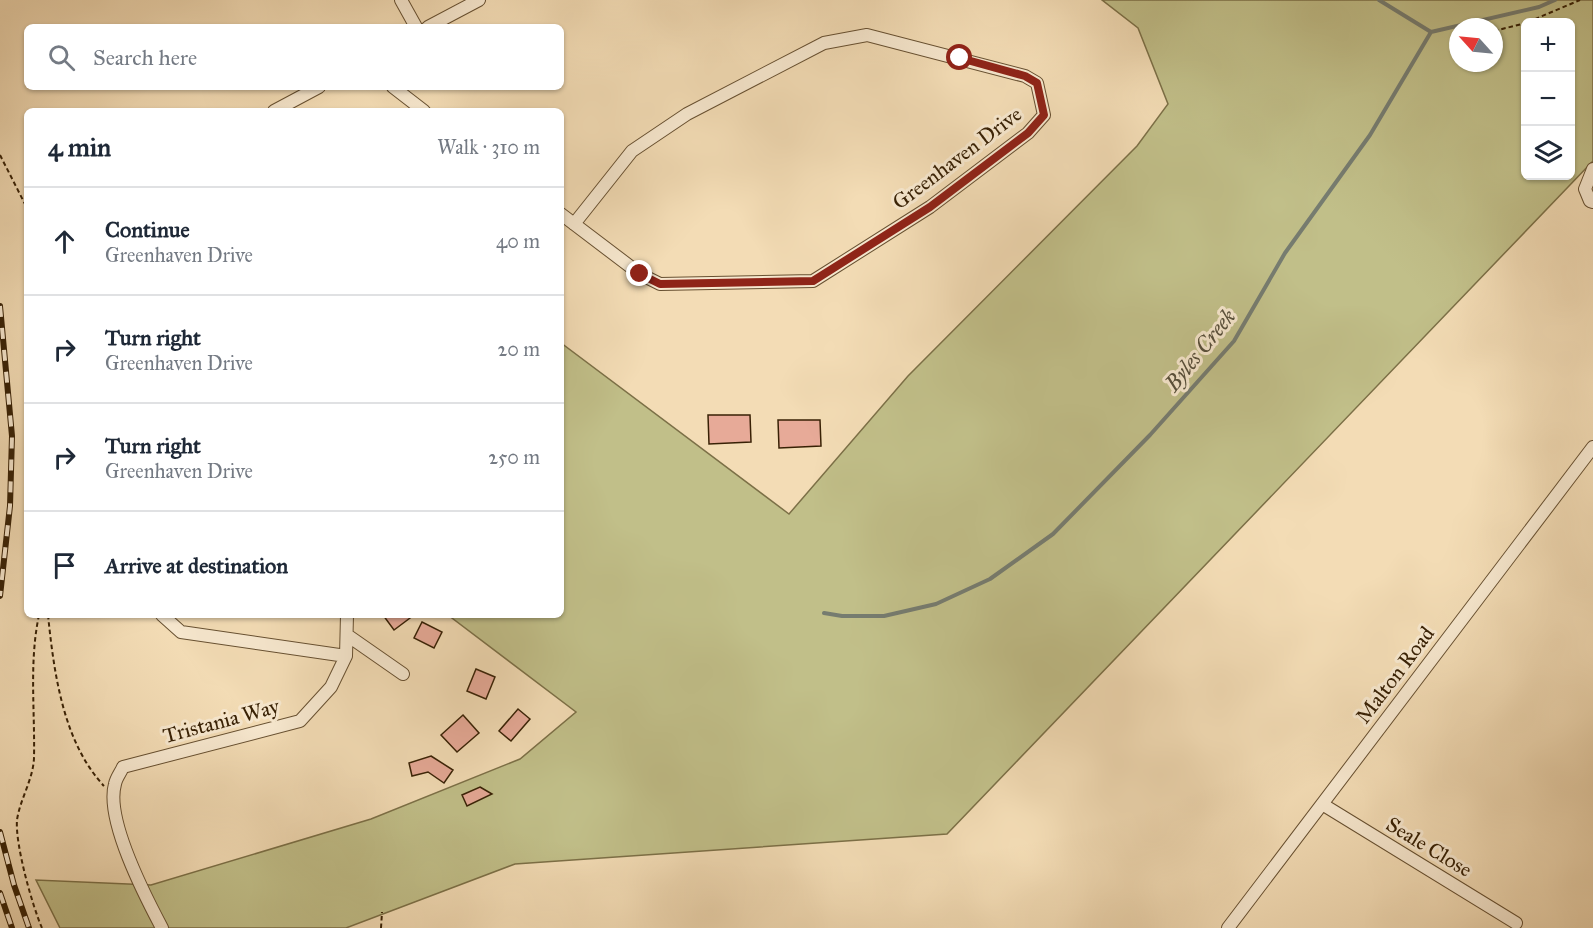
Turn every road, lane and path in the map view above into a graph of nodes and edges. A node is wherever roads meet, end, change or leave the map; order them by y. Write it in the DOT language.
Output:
graph roads {
  1 [pos="400,0"];
  2 [pos="479,0"];
  3 [pos="1580,0"];
  4 [pos="1539,18"];
  5 [pos="414,24"];
  6 [pos="434,24"];
  7 [pos="1521,24"];
  8 [pos="1503,29"];
  9 [pos="313,90"];
  10 [pos="397,90"];
  11 [pos="280,108"];
  12 [pos="420,108"];
  13 [pos="0,154"];
  14 [pos="1593,169"];
  15 [pos="24,202"];
  16 [pos="1593,202"];
  17 [pos="564,216"];
  18 [pos="574,224"];
  19 [pos="1593,447"];
  20 [pos="39,618"];
  21 [pos="48,618"];
  22 [pos="166,618"];
  23 [pos="346,618"];
  24 [pos="347,635"];
  25 [pos="346,656"];
  26 [pos="404,674"];
  27 [pos="115,799"];
  28 [pos="1322,804"];
  29 [pos="382,912"];
  30 [pos="1516,923"];
  31 [pos="42,928"];
  32 [pos="162,928"];
  33 [pos="381,928"];
  34 [pos="1228,928"];
  1 -- 5 [label="street"];
  2 -- 6 [label="street"];
  3 -- 4 [label="path"];
  7 -- 8 [label="path"];
  9 -- 11 [label="street"];
  10 -- 12 [label="street"];
  13 -- 15 [label="path"];
  14 -- 16 [label="street"];
  17 -- 18 [label="street, Greenhaven Drive"];
  18 -- 18 [label="street, Greenhaven Drive"];
  19 -- 28 [label="street, Malton Road"];
  20 -- 31 [label="path"];
  21 -- 27 [label="path"];
  22 -- 25 [label="street"];
  23 -- 24 [label="street, Tristania Way"];
  24 -- 25 [label="street, Tristania Way"];
  24 -- 26 [label="street"];
  25 -- 27 [label="street, Tristania Way"];
  27 -- 32 [label="street"];
  28 -- 30 [label="street, Seale Close"];
  28 -- 34 [label="street, Malton Road"];
  29 -- 33 [label="path"];
}
